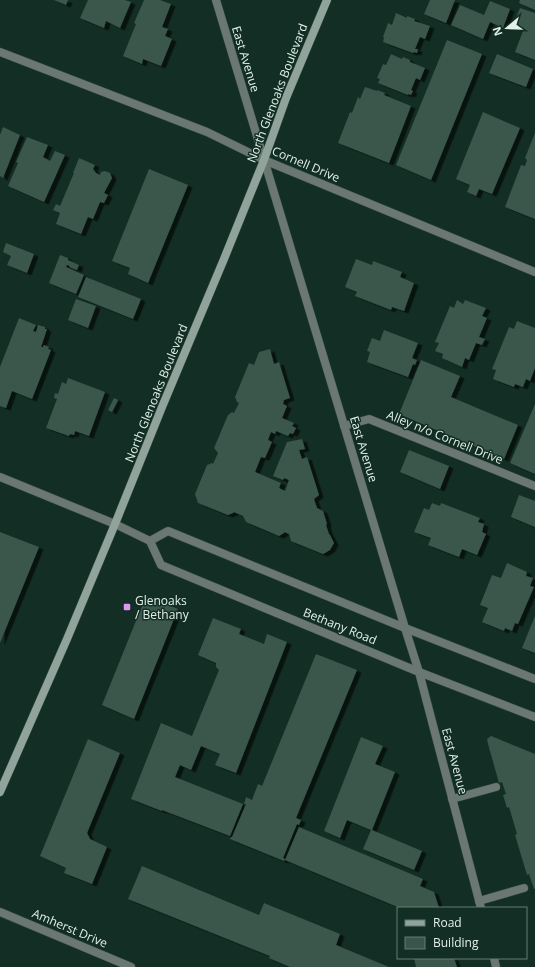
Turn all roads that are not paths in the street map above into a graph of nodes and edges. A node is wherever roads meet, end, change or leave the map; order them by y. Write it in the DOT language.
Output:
graph roads {
  1 [pos="216,0"];
  2 [pos="327,0"];
  3 [pos="0,52"];
  4 [pos="264,160"];
  5 [pos="535,272"];
  6 [pos="344,426"];
  7 [pos="0,477"];
  8 [pos="535,486"];
  9 [pos="115,524"];
  10 [pos="150,541"];
  11 [pos="405,628"];
  12 [pos="419,672"];
  13 [pos="535,679"];
  14 [pos="535,717"];
  15 [pos="496,787"];
  16 [pos="0,792"];
  17 [pos="452,799"];
  18 [pos="524,888"];
  19 [pos="480,904"];
  20 [pos="0,912"];
  21 [pos="131,967"];
  1 -- 4 [label="street, East Avenue"];
  2 -- 4 [label="main road, North Glenoaks Boulevard"];
  3 -- 4 [label="street, Cornell Drive"];
  4 -- 5 [label="street, Cornell Drive"];
  4 -- 6 [label="street, East Avenue"];
  4 -- 9 [label="main road, North Glenoaks Boulevard"];
  6 -- 8 [label="street, Alley n/o Cornell Drive"];
  6 -- 11 [label="street, East Avenue"];
  7 -- 9 [label="street"];
  9 -- 10 [label="street"];
  9 -- 16 [label="main road, North Glenoaks Boulevard"];
  10 -- 11 [label="street, Bethany Road"];
  10 -- 12 [label="street, Bethany Road"];
  11 -- 12 [label="street, East Avenue"];
  11 -- 13 [label="street, Bethany Road"];
  12 -- 14 [label="street, Bethany Road"];
  12 -- 17 [label="street, East Avenue"];
  15 -- 17 [label="street"];
  17 -- 19 [label="street, East Avenue"];
  18 -- 19 [label="street"];
  20 -- 21 [label="street, Amherst Drive"];
}
